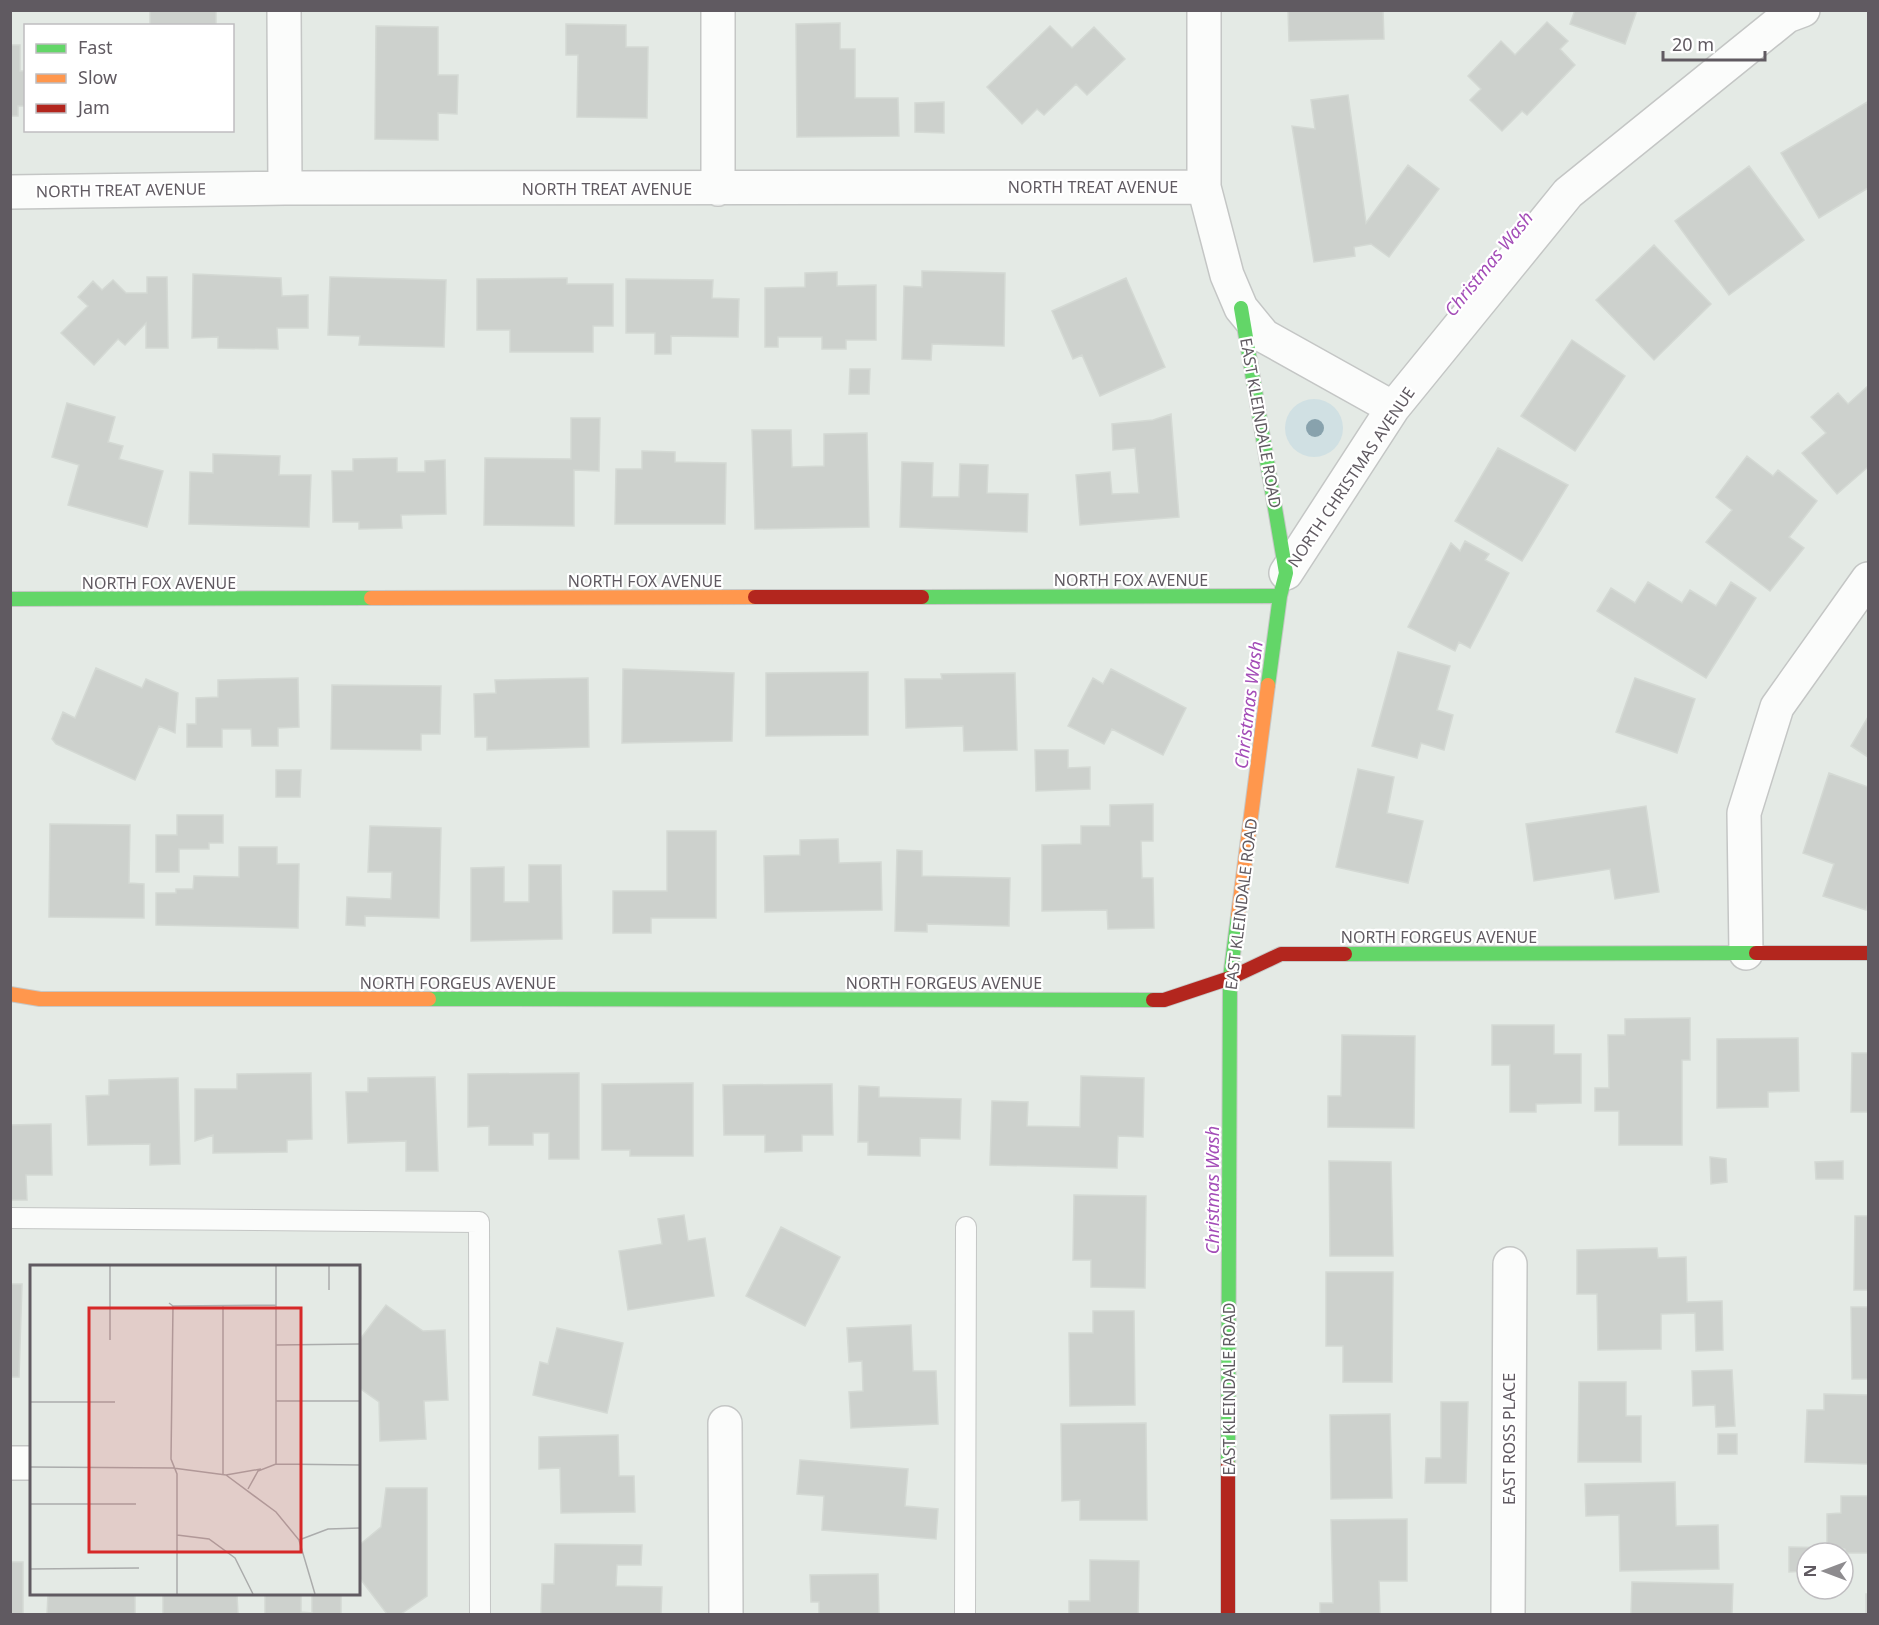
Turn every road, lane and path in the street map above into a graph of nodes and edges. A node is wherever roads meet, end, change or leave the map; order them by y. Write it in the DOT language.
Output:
graph roads {
  1 [pos="284,10"];
  2 [pos="718,10"];
  3 [pos="1204,10"];
  4 [pos="1792,12"];
  5 [pos="1204,187"];
  6 [pos="285,188"];
  7 [pos="718,189"];
  8 [pos="10,192"];
  9 [pos="1241,308"];
  10 [pos="1393,408"];
  11 [pos="1869,579"];
  12 [pos="1283,584"];
  13 [pos="10,599"];
  14 [pos="1869,953"];
  15 [pos="1746,954"];
  16 [pos="1230,978"];
  17 [pos="10,994"];
  18 [pos="10,1218"];
  19 [pos="966,1227"];
  20 [pos="1510,1264"];
  21 [pos="725,1424"];
  22 [pos="10,1463"];
  23 [pos="30,1463"];
  24 [pos="480,1614"];
  25 [pos="726,1614"];
  26 [pos="965,1614"];
  27 [pos="1228,1614"];
  28 [pos="1508,1614"];
  1 -- 6 [label="street"];
  2 -- 7 [label="street"];
  3 -- 5 [label="street, EAST KLEINDALE ROAD"];
  4 -- 10 [label="street, NORTH CHRISTMAS AVENUE"];
  5 -- 7 [label="street, NORTH TREAT AVENUE"];
  5 -- 9 [label="street, EAST KLEINDALE ROAD"];
  6 -- 7 [label="street, NORTH TREAT AVENUE"];
  6 -- 8 [label="street, NORTH TREAT AVENUE"];
  9 -- 10 [label="street, EAST KLEINDALE ROAD"];
  9 -- 12 [label="street, EAST KLEINDALE ROAD"];
  10 -- 12 [label="street, NORTH CHRISTMAS AVENUE"];
  11 -- 15 [label="street"];
  12 -- 13 [label="street, NORTH FOX AVENUE"];
  12 -- 16 [label="street, EAST KLEINDALE ROAD"];
  14 -- 15 [label="street, NORTH FORGEUS AVENUE"];
  15 -- 16 [label="street, NORTH FORGEUS AVENUE"];
  16 -- 17 [label="street, NORTH FORGEUS AVENUE"];
  16 -- 27 [label="street, EAST KLEINDALE ROAD"];
  18 -- 24 [label="lane"];
  19 -- 26 [label="lane"];
  20 -- 28 [label="street, EAST ROSS PLACE"];
  21 -- 25 [label="street"];
  22 -- 23 [label="street"];
}
